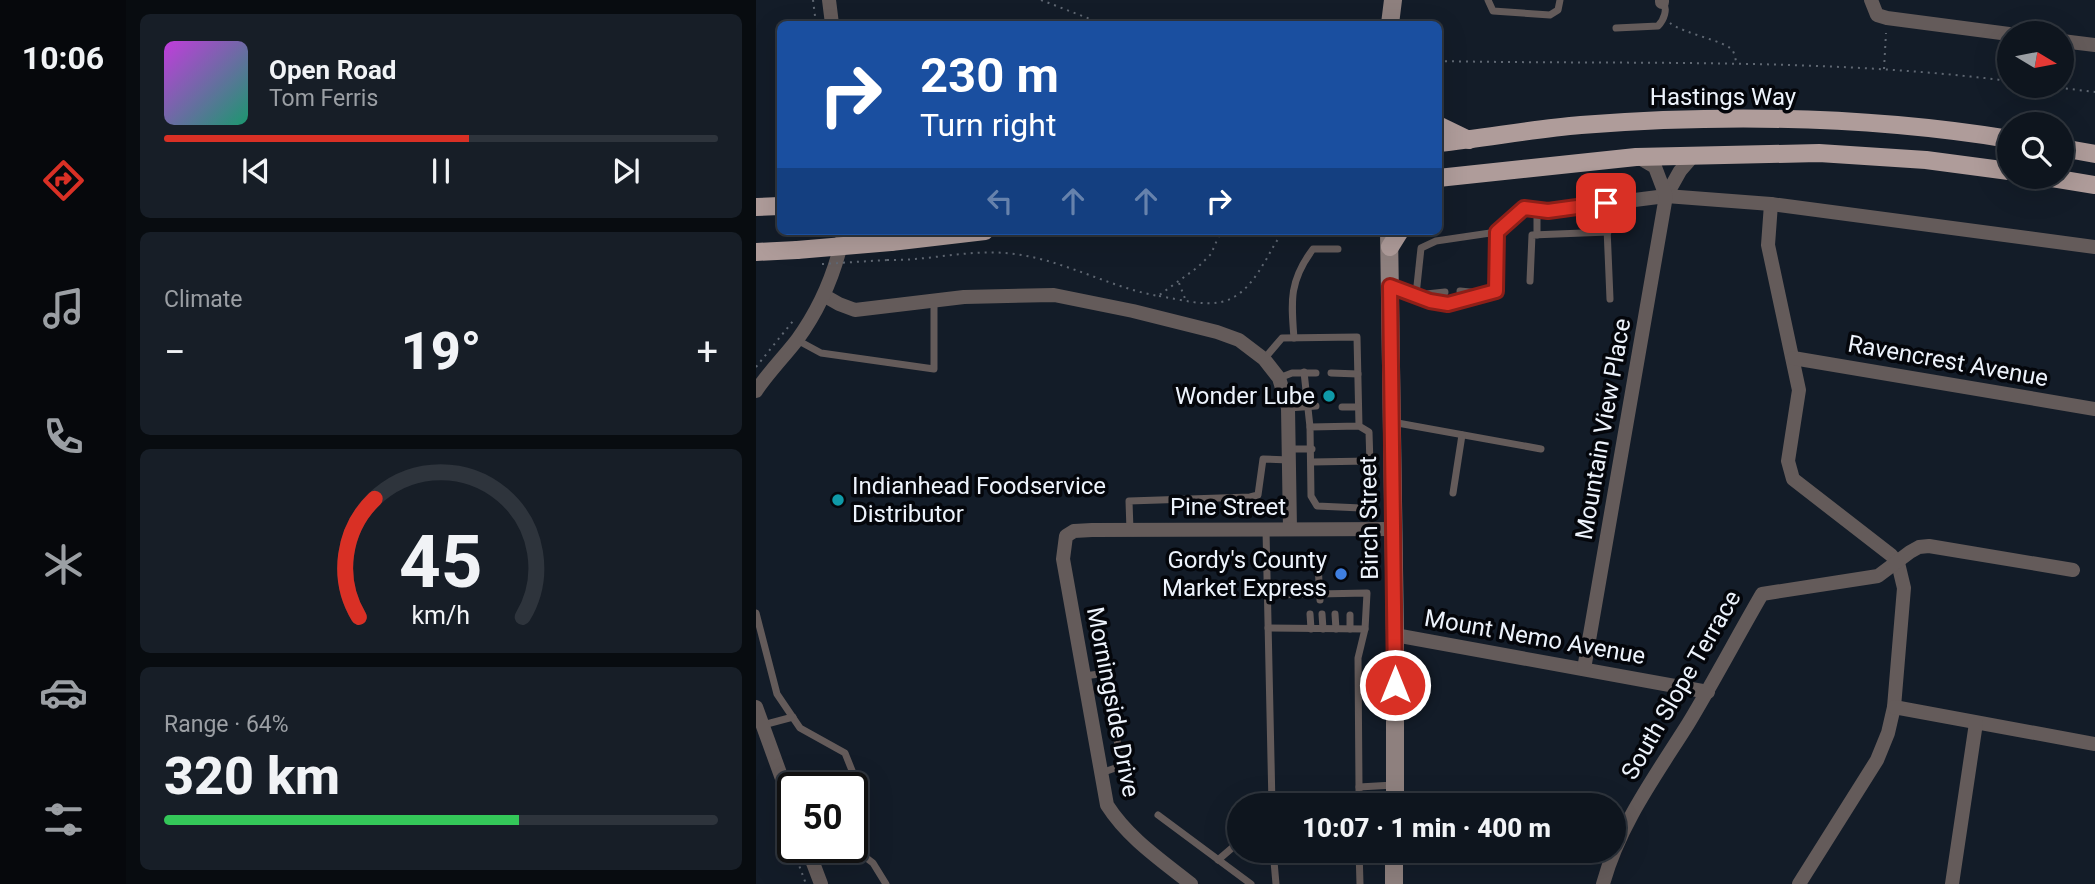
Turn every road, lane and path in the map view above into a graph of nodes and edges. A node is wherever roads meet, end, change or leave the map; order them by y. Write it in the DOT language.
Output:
graph roads {
  1 [pos="813,0"];
  2 [pos="829,0"];
  3 [pos="1041,0"];
  4 [pos="1394,0"];
  5 [pos="1488,0"];
  6 [pos="1560,0"];
  7 [pos="1871,0"];
  8 [pos="1662,1"];
  9 [pos="1882,16"];
  10 [pos="1663,18"];
  11 [pos="816,21"];
  12 [pos="832,21"];
  13 [pos="1095,21"];
  14 [pos="1390,21"];
  15 [pos="1616,28"];
  16 [pos="1997,32"];
  17 [pos="2074,42"];
  18 [pos="2095,45"];
  19 [pos="1442,61"];
  20 [pos="1736,62"];
  21 [pos="1884,71"];
  22 [pos="1997,79"];
  23 [pos="2074,89"];
  24 [pos="2095,92"];
  25 [pos="1442,126"];
  26 [pos="1997,137"];
  27 [pos="1469,139"];
  28 [pos="1442,142"];
  29 [pos="2074,150"];
  30 [pos="2095,154"];
  31 [pos="1693,156"];
  32 [pos="1636,157"];
  33 [pos="1997,169"];
  34 [pos="1442,180"];
  35 [pos="2074,182"];
  36 [pos="2095,185"];
  37 [pos="1666,196"];
  38 [pos="1606,203"];
  39 [pos="1771,204"];
  40 [pos="777,206"];
  41 [pos="756,207"];
  42 [pos="1531,209"];
  43 [pos="1497,232"];
  44 [pos="1608,232"];
  45 [pos="843,235"];
  46 [pos="951,235"];
  47 [pos="1219,235"];
  48 [pos="1282,235"];
  49 [pos="1537,235"];
  50 [pos="1390,236"];
  51 [pos="2095,247"];
  52 [pos="1338,249"];
  53 [pos="756,252"];
  54 [pos="825,257"];
  55 [pos="821,264"];
  56 [pos="821,268"];
  57 [pos="1530,281"];
  58 [pos="1179,282"];
  59 [pos="1390,286"];
  60 [pos="1460,291"];
  61 [pos="1445,292"];
  62 [pos="1483,294"];
  63 [pos="1416,295"];
  64 [pos="825,296"];
  65 [pos="1158,296"];
  66 [pos="1610,299"];
  67 [pos="934,300"];
  68 [pos="1186,301"];
  69 [pos="793,322"];
  70 [pos="1294,338"];
  71 [pos="797,340"];
  72 [pos="1793,358"];
  73 [pos="1264,359"];
  74 [pos="756,367"];
  75 [pos="1304,372"];
  76 [pos="1316,373"];
  77 [pos="1331,373"];
  78 [pos="1358,374"];
  79 [pos="1279,378"];
  80 [pos="756,391"];
  81 [pos="1312,406"];
  82 [pos="1342,407"];
  83 [pos="1358,407"];
  84 [pos="1288,408"];
  85 [pos="2095,409"];
  86 [pos="1392,422"];
  87 [pos="1359,426"];
  88 [pos="1310,427"];
  89 [pos="1462,435"];
  90 [pos="1311,449"];
  91 [pos="1541,449"];
  92 [pos="1289,454"];
  93 [pos="1369,461"];
  94 [pos="1312,462"];
  95 [pos="1453,493"];
  96 [pos="1266,529"];
  97 [pos="1290,529"];
  98 [pos="1393,529"];
  99 [pos="1130,530"];
  100 [pos="1066,536"];
  101 [pos="1266,563"];
  102 [pos="1898,563"];
  103 [pos="2073,570"];
  104 [pos="1267,595"];
  105 [pos="1320,597"];
  106 [pos="756,613"];
  107 [pos="1310,614"];
  108 [pos="1322,614"];
  109 [pos="1335,614"];
  110 [pos="1350,615"];
  111 [pos="1268,628"];
  112 [pos="1311,629"];
  113 [pos="1323,629"];
  114 [pos="1336,629"];
  115 [pos="1350,629"];
  116 [pos="1365,629"];
  117 [pos="1395,635"];
  118 [pos="1584,669"];
  119 [pos="1083,676"];
  120 [pos="1707,692"];
  121 [pos="756,707"];
  122 [pos="1894,707"];
  123 [pos="793,718"];
  124 [pos="1976,723"];
  125 [pos="762,725"];
  126 [pos="2095,744"];
  127 [pos="852,772"];
  128 [pos="1100,774"];
  129 [pos="777,778"];
  130 [pos="1395,785"];
  131 [pos="1359,787"];
  132 [pos="1272,793"];
  133 [pos="1359,793"];
  134 [pos="1395,793"];
  135 [pos="1158,815"];
  136 [pos="1227,853"];
  137 [pos="868,859"];
  138 [pos="1219,860"];
  139 [pos="800,863"];
  140 [pos="813,863"];
  141 [pos="1274,863"];
  142 [pos="1359,863"];
  143 [pos="1394,863"];
  144 [pos="806,884"];
  145 [pos="821,884"];
  146 [pos="886,884"];
  147 [pos="1191,884"];
  148 [pos="1251,884"];
  149 [pos="1276,884"];
  150 [pos="1360,884"];
  151 [pos="1394,884"];
  152 [pos="1603,884"];
  153 [pos="1799,884"];
  154 [pos="1952,884"];
  1 -- 11 [label="path"];
  2 -- 12 [label="street"];
  3 -- 13 [label="path"];
  4 -- 14 [label="main road"];
  5 -- 6 [label="lane"];
  7 -- 9 [label="street"];
  8 -- 10 [label="lane"];
  9 -- 16 [label="street"];
  9 -- 21 [label="path"];
  10 -- 15 [label="lane"];
  10 -- 20 [label="path"];
  17 -- 18 [label="street"];
  19 -- 20 [label="path"];
  20 -- 21 [label="path"];
  21 -- 22 [label="path"];
  23 -- 24 [label="path"];
  25 -- 27 [label="main road"];
  26 -- 27 [label="main road, Hastings Way"];
  27 -- 28 [label="main road, Hastings Way"];
  29 -- 30 [label="main road"];
  31 -- 32 [label="main road"];
  31 -- 33 [label="main road"];
  31 -- 37 [label="street, Mountain View Place"];
  32 -- 34 [label="main road"];
  32 -- 37 [label="street"];
  35 -- 36 [label="main road"];
  37 -- 38 [label="street"];
  37 -- 39 [label="street"];
  37 -- 118 [label="street, Mountain View Place"];
  38 -- 42 [label="street"];
  38 -- 44 [label="lane"];
  39 -- 51 [label="street"];
  39 -- 72 [label="street"];
  40 -- 41 [label="main road"];
  42 -- 43 [label="lane"];
  42 -- 49 [label="lane"];
  43 -- 62 [label="lane"];
  43 -- 63 [label="lane"];
  44 -- 49 [label="lane"];
  44 -- 66 [label="lane"];
  45 -- 64 [label="street"];
  46 -- 53 [label="main road, bridge"];
  47 -- 58 [label="path"];
  48 -- 68 [label="path"];
  49 -- 57 [label="lane"];
  50 -- 59 [label="main road, Birch Street"];
  52 -- 70 [label="lane"];
  54 -- 56 [label="path"];
  55 -- 65 [label="path, bridge"];
  58 -- 65 [label="path"];
  58 -- 68 [label="path"];
  59 -- 63 [label="lane"];
  59 -- 86 [label="main road, Birch Street"];
  60 -- 62 [label="lane"];
  61 -- 63 [label="lane"];
  62 -- 63 [label="lane"];
  64 -- 67 [label="street"];
  64 -- 71 [label="street"];
  65 -- 68 [label="path"];
  67 -- 71 [label="lane"];
  67 -- 73 [label="street"];
  69 -- 74 [label="path"];
  70 -- 73 [label="lane"];
  70 -- 78 [label="lane"];
  71 -- 80 [label="street"];
  72 -- 85 [label="street, Ravencrest Avenue"];
  72 -- 102 [label="street"];
  73 -- 79 [label="street"];
  75 -- 76 [label="lane"];
  75 -- 79 [label="lane"];
  75 -- 81 [label="lane"];
  77 -- 78 [label="lane"];
  78 -- 83 [label="lane"];
  79 -- 84 [label="street"];
  81 -- 84 [label="lane"];
  81 -- 88 [label="lane"];
  82 -- 83 [label="lane"];
  83 -- 87 [label="lane"];
  84 -- 92 [label="street"];
  86 -- 89 [label="lane"];
  86 -- 98 [label="main road, Birch Street"];
  87 -- 88 [label="lane"];
  87 -- 93 [label="lane"];
  88 -- 90 [label="lane"];
  89 -- 91 [label="lane"];
  89 -- 95 [label="lane"];
  90 -- 92 [label="lane"];
  90 -- 94 [label="lane"];
  92 -- 97 [label="street"];
  92 -- 99 [label="lane"];
  93 -- 94 [label="lane"];
  93 -- 94 [label="lane"];
  96 -- 97 [label="street, Pine Street"];
  96 -- 99 [label="street, Pine Street"];
  96 -- 101 [label="lane"];
  97 -- 98 [label="street, Pine Street"];
  98 -- 117 [label="main road, Birch Street"];
  99 -- 100 [label="street, Pine Street"];
  100 -- 119 [label="street, Morningside Drive"];
  101 -- 104 [label="lane"];
  101 -- 105 [label="lane"];
  102 -- 103 [label="street"];
  102 -- 120 [label="street, South Slope Terrace"];
  102 -- 122 [label="street"];
  104 -- 105 [label="lane"];
  104 -- 111 [label="lane"];
  105 -- 116 [label="lane"];
  106 -- 123 [label="lane"];
  107 -- 112 [label="lane"];
  108 -- 113 [label="lane"];
  109 -- 114 [label="lane"];
  110 -- 115 [label="lane"];
  111 -- 112 [label="lane"];
  111 -- 132 [label="lane"];
  112 -- 113 [label="lane"];
  113 -- 114 [label="lane"];
  114 -- 115 [label="lane"];
  115 -- 116 [label="lane"];
  116 -- 131 [label="lane"];
  117 -- 118 [label="street, Mount Nemo Avenue"];
  117 -- 130 [label="main road, Birch Street"];
  118 -- 120 [label="street, Mount Nemo Avenue"];
  119 -- 128 [label="street, Morningside Drive"];
  119 -- 128 [label="lane"];
  120 -- 152 [label="street, South Slope Terrace"];
  121 -- 125 [label="street"];
  122 -- 124 [label="street"];
  122 -- 153 [label="street"];
  123 -- 125 [label="lane"];
  123 -- 127 [label="lane"];
  124 -- 126 [label="street"];
  124 -- 154 [label="street"];
  125 -- 129 [label="street"];
  128 -- 147 [label="street, Morningside Drive"];
  130 -- 131 [label="lane"];
  130 -- 134 [label="main road, Birch Street"];
  131 -- 133 [label="lane"];
  135 -- 138 [label="lane"];
  136 -- 138 [label="lane"];
  137 -- 146 [label="lane"];
  138 -- 148 [label="lane"];
  139 -- 144 [label="path"];
  140 -- 145 [label="street"];
  141 -- 149 [label="lane"];
  142 -- 150 [label="lane"];
  143 -- 151 [label="main road"];
}
